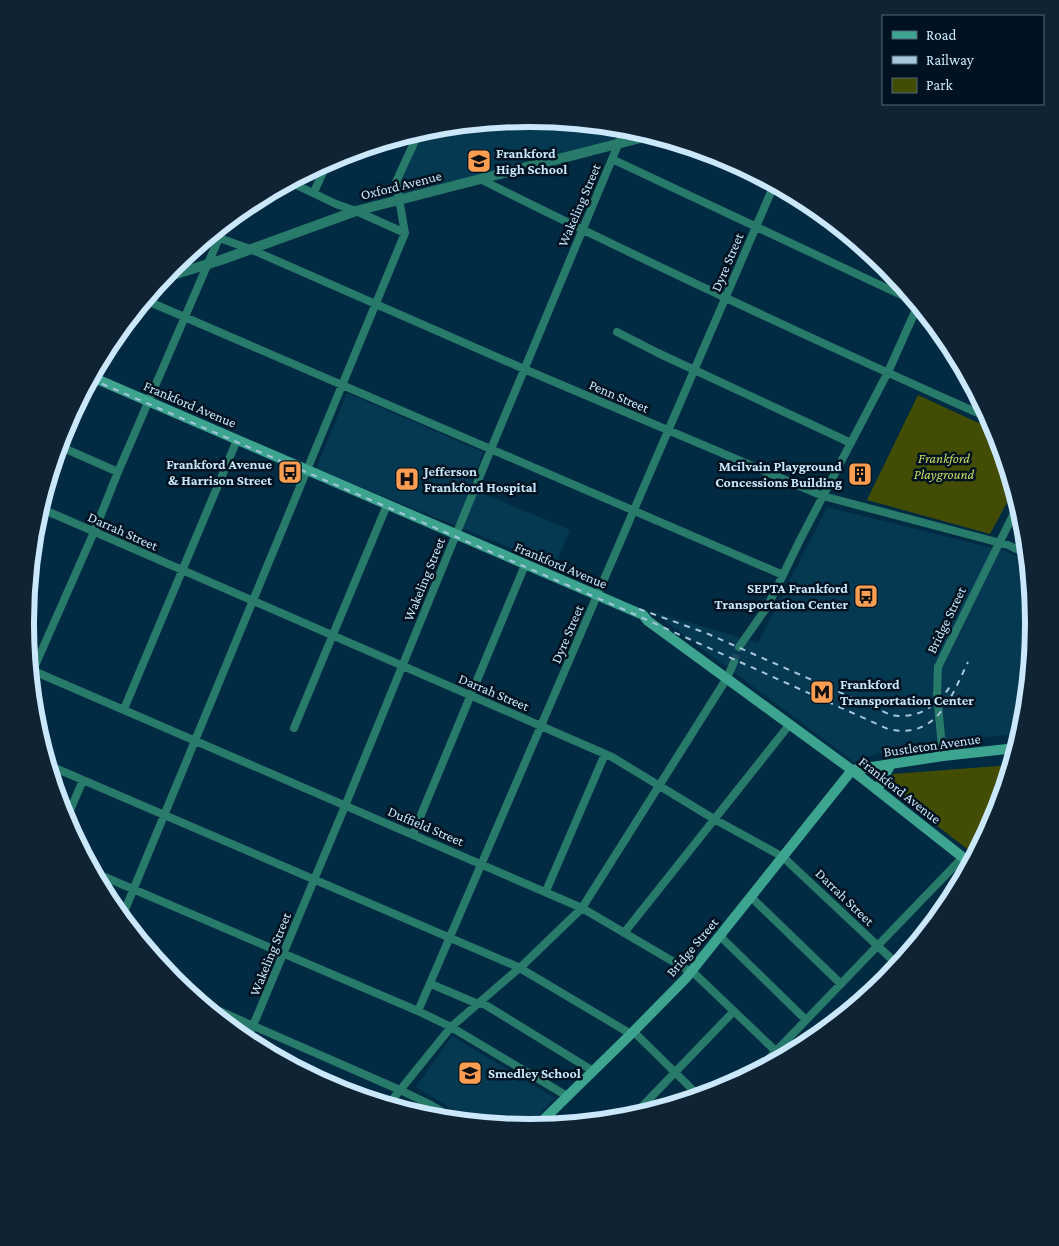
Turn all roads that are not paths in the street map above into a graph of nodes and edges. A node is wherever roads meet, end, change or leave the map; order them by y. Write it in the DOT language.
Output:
graph roads {
  1 [pos="622,136"];
  2 [pos="636,139"];
  3 [pos="415,141"];
  4 [pos="619,143"];
  5 [pos="612,159"];
  6 [pos="323,172"];
  7 [pos="480,179"];
  8 [pos="298,185"];
  9 [pos="771,191"];
  10 [pos="314,192"];
  11 [pos="399,199"];
  12 [pos="356,211"];
  13 [pos="756,226"];
  14 [pos="582,230"];
  15 [pos="405,233"];
  16 [pos="219,237"];
  17 [pos="213,242"];
  18 [pos="250,249"];
  19 [pos="207,264"];
  20 [pos="178,273"];
  21 [pos="901,295"];
  22 [pos="726,297"];
  23 [pos="151,303"];
  24 [pos="375,304"];
  25 [pos="915,312"];
  26 [pos="184,318"];
  27 [pos="618,332"];
  28 [pos="525,369"];
  29 [pos="694,370"];
  30 [pos="888,372"];
  31 [pos="98,379"];
  32 [pos="342,385"];
  33 [pos="149,401"];
  34 [pos="978,413"];
  35 [pos="668,431"];
  36 [pos="237,440"];
  37 [pos="851,444"];
  38 [pos="65,449"];
  39 [pos="491,449"];
  40 [pos="307,470"];
  41 [pos="118,472"];
  42 [pos="823,496"];
  43 [pos="387,505"];
  44 [pos="47,511"];
  45 [pos="633,511"];
  46 [pos="1013,515"];
  47 [pos="94,532"];
  48 [pos="456,535"];
  49 [pos="999,543"];
  50 [pos="1020,551"];
  51 [pos="525,565"];
  52 [pos="182,571"];
  53 [pos="783,575"];
  54 [pos="597,595"];
  55 [pos="253,601"];
  56 [pos="333,637"];
  57 [pos="739,647"];
  58 [pos="36,662"];
  59 [pos="734,662"];
  60 [pos="402,667"];
  61 [pos="37,674"];
  62 [pos="727,678"];
  63 [pos="470,696"];
  64 [pos="124,710"];
  65 [pos="790,724"];
  66 [pos="541,726"];
  67 [pos="294,728"];
  68 [pos="194,741"];
  69 [pos="1009,749"];
  70 [pos="605,754"];
  71 [pos="943,756"];
  72 [pos="891,764"];
  73 [pos="56,768"];
  74 [pos="852,770"];
  75 [pos="83,780"];
  76 [pos="660,785"];
  77 [pos="877,790"];
  78 [pos="345,806"];
  79 [pos="70,810"];
  80 [pos="164,814"];
  81 [pos="714,819"];
  82 [pos="413,834"];
  83 [pos="783,857"];
  84 [pos="965,859"];
  85 [pos="482,864"];
  86 [pos="962,864"];
  87 [pos="103,876"];
  88 [pos="314,879"];
  89 [pos="134,888"];
  90 [pos="546,892"];
  91 [pos="751,897"];
  92 [pos="582,908"];
  93 [pos="125,910"];
  94 [pos="624,933"];
  95 [pos="720,936"];
  96 [pos="450,938"];
  97 [pos="878,946"];
  98 [pos="283,954"];
  99 [pos="893,960"];
  100 [pos="518,967"];
  101 [pos="691,972"];
  102 [pos="431,984"];
  103 [pos="841,984"];
  104 [pos="478,1004"];
  105 [pos="418,1011"];
  106 [pos="734,1011"];
  107 [pos="223,1012"];
  108 [pos="806,1020"];
  109 [pos="254,1025"];
  110 [pos="451,1026"];
  111 [pos="251,1032"];
  112 [pos="632,1033"];
  113 [pos="785,1047"];
  114 [pos="776,1052"];
  115 [pos="593,1071"];
  116 [pos="674,1073"];
  117 [pos="400,1090"];
  118 [pos="692,1091"];
  119 [pos="567,1096"];
  120 [pos="393,1099"];
  121 [pos="642,1105"];
  122 [pos="439,1110"];
  123 [pos="544,1119"];
  1 -- 4 [label="street, Wakeling Street"];
  2 -- 4 [label="street, Oxford Avenue"];
  3 -- 11 [label="street"];
  4 -- 5 [label="street, Wakeling Street"];
  4 -- 7 [label="street, Oxford Avenue"];
  5 -- 13 [label="street"];
  5 -- 14 [label="street, Wakeling Street"];
  6 -- 10 [label="street"];
  7 -- 11 [label="street, Oxford Avenue"];
  7 -- 14 [label="street"];
  8 -- 10 [label="street"];
  9 -- 13 [label="street, Dyre Street"];
  10 -- 12 [label="street"];
  11 -- 12 [label="street, Oxford Avenue"];
  11 -- 15 [label="street"];
  12 -- 15 [label="street"];
  12 -- 18 [label="street, Oxford Avenue"];
  13 -- 21 [label="street"];
  13 -- 22 [label="street, Dyre Street"];
  14 -- 22 [label="street"];
  14 -- 28 [label="street, Wakeling Street"];
  15 -- 24 [label="street"];
  16 -- 18 [label="street, Penn Street"];
  17 -- 19 [label="street"];
  18 -- 19 [label="street, Oxford Avenue"];
  18 -- 24 [label="street, Penn Street"];
  19 -- 20 [label="street, Oxford Avenue"];
  19 -- 26 [label="street"];
  22 -- 29 [label="street, Dyre Street"];
  22 -- 30 [label="street"];
  23 -- 26 [label="street"];
  24 -- 28 [label="street, Penn Street"];
  24 -- 32 [label="street"];
  25 -- 30 [label="street"];
  26 -- 32 [label="street"];
  26 -- 33 [label="street"];
  27 -- 29 [label="street"];
  28 -- 35 [label="street, Penn Street"];
  28 -- 39 [label="street, Wakeling Street"];
  29 -- 35 [label="street, Dyre Street"];
  29 -- 37 [label="street"];
  30 -- 34 [label="street"];
  30 -- 37 [label="street"];
  31 -- 33 [label="main road, Frankford Avenue"];
  32 -- 39 [label="street"];
  32 -- 40 [label="street"];
  33 -- 36 [label="main road, Frankford Avenue"];
  33 -- 41 [label="street"];
  35 -- 42 [label="street, Penn Street"];
  35 -- 45 [label="street, Dyre Street"];
  36 -- 40 [label="main road, Frankford Avenue"];
  36 -- 52 [label="street"];
  37 -- 42 [label="street"];
  38 -- 41 [label="street"];
  39 -- 45 [label="street"];
  39 -- 48 [label="street, Wakeling Street"];
  40 -- 43 [label="main road, Frankford Avenue"];
  40 -- 55 [label="street"];
  41 -- 47 [label="street"];
  42 -- 49 [label="street, Penn Street"];
  42 -- 53 [label="street"];
  43 -- 48 [label="main road, Frankford Avenue"];
  43 -- 56 [label="street"];
  44 -- 47 [label="street, Darrah Street"];
  45 -- 53 [label="street"];
  45 -- 54 [label="street, Dyre Street"];
  46 -- 49 [label="street, Bridge Street"];
  47 -- 52 [label="street, Darrah Street"];
  47 -- 58 [label="street"];
  48 -- 51 [label="main road, Frankford Avenue"];
  48 -- 60 [label="street, Wakeling Street"];
  49 -- 50 [label="street, Penn Street"];
  49 -- 71 [label="street, Bridge Street"];
  51 -- 54 [label="main road, Frankford Avenue"];
  51 -- 63 [label="street"];
  52 -- 55 [label="street, Darrah Street"];
  52 -- 64 [label="street"];
  53 -- 57 [label="street"];
  54 -- 62 [label="main road, Frankford Avenue"];
  54 -- 66 [label="street, Dyre Street"];
  55 -- 56 [label="street, Darrah Street"];
  55 -- 68 [label="street"];
  56 -- 60 [label="street, Darrah Street"];
  56 -- 67 [label="street"];
  59 -- 62 [label="street"];
  60 -- 63 [label="street, Darrah Street"];
  60 -- 78 [label="street, Wakeling Street"];
  61 -- 64 [label="street, Duffield Street"];
  62 -- 65 [label="main road, Frankford Avenue"];
  62 -- 76 [label="street"];
  63 -- 66 [label="street, Darrah Street"];
  63 -- 82 [label="street"];
  64 -- 68 [label="street, Duffield Street"];
  65 -- 74 [label="main road, Frankford Avenue"];
  65 -- 81 [label="street"];
  66 -- 70 [label="street, Darrah Street"];
  66 -- 85 [label="street, Dyre Street"];
  68 -- 78 [label="street, Duffield Street"];
  68 -- 80 [label="street"];
  69 -- 71 [label="main road, Bustleton Avenue"];
  70 -- 76 [label="street, Darrah Street"];
  70 -- 90 [label="street"];
  71 -- 72 [label="main road, Bustleton Avenue"];
  72 -- 74 [label="main road, Bustleton Avenue"];
  72 -- 77 [label="main road"];
  73 -- 75 [label="street"];
  74 -- 77 [label="main road, Frankford Avenue"];
  74 -- 83 [label="main road, Bridge Street"];
  75 -- 79 [label="street"];
  75 -- 80 [label="street"];
  76 -- 81 [label="street, Darrah Street"];
  76 -- 92 [label="street"];
  77 -- 84 [label="main road, Frankford Avenue"];
  78 -- 82 [label="street, Duffield Street"];
  78 -- 88 [label="street, Wakeling Street"];
  80 -- 88 [label="street"];
  80 -- 89 [label="street"];
  81 -- 83 [label="street, Darrah Street"];
  81 -- 94 [label="street"];
  82 -- 85 [label="street, Duffield Street"];
  83 -- 91 [label="main road, Bridge Street"];
  83 -- 97 [label="street, Darrah Street"];
  85 -- 90 [label="street, Duffield Street"];
  85 -- 96 [label="street, Dyre Street"];
  86 -- 97 [label="street"];
  87 -- 89 [label="street"];
  88 -- 96 [label="street"];
  88 -- 98 [label="street, Wakeling Street"];
  89 -- 93 [label="street"];
  89 -- 98 [label="street"];
  90 -- 92 [label="street, Duffield Street"];
  91 -- 95 [label="main road, Bridge Street"];
  91 -- 103 [label="street"];
  92 -- 94 [label="street, Duffield Street"];
  92 -- 100 [label="street"];
  94 -- 101 [label="street, Duffield Street"];
  95 -- 101 [label="main road, Bridge Street"];
  95 -- 108 [label="street"];
  96 -- 100 [label="street"];
  96 -- 102 [label="street, Dyre Street"];
  97 -- 99 [label="street, Darrah Street"];
  97 -- 103 [label="street"];
  98 -- 105 [label="street"];
  98 -- 109 [label="street, Wakeling Street"];
  100 -- 104 [label="street"];
  100 -- 112 [label="street"];
  101 -- 106 [label="street, Duffield Street"];
  101 -- 112 [label="main road, Bridge Street"];
  102 -- 104 [label="street"];
  102 -- 105 [label="street, Dyre Street"];
  103 -- 108 [label="street"];
  104 -- 110 [label="street"];
  104 -- 115 [label="street"];
  105 -- 110 [label="street"];
  106 -- 114 [label="street, Duffield Street"];
  106 -- 116 [label="street"];
  107 -- 109 [label="street"];
  108 -- 113 [label="street"];
  109 -- 111 [label="street, Wakeling Street"];
  109 -- 117 [label="street"];
  110 -- 117 [label="street"];
  110 -- 119 [label="street"];
  112 -- 115 [label="main road, Bridge Street"];
  112 -- 116 [label="street"];
  115 -- 119 [label="main road, Bridge Street"];
  116 -- 118 [label="street"];
  116 -- 121 [label="street"];
  117 -- 120 [label="street"];
  117 -- 122 [label="street"];
  119 -- 123 [label="main road, Bridge Street"];
}
